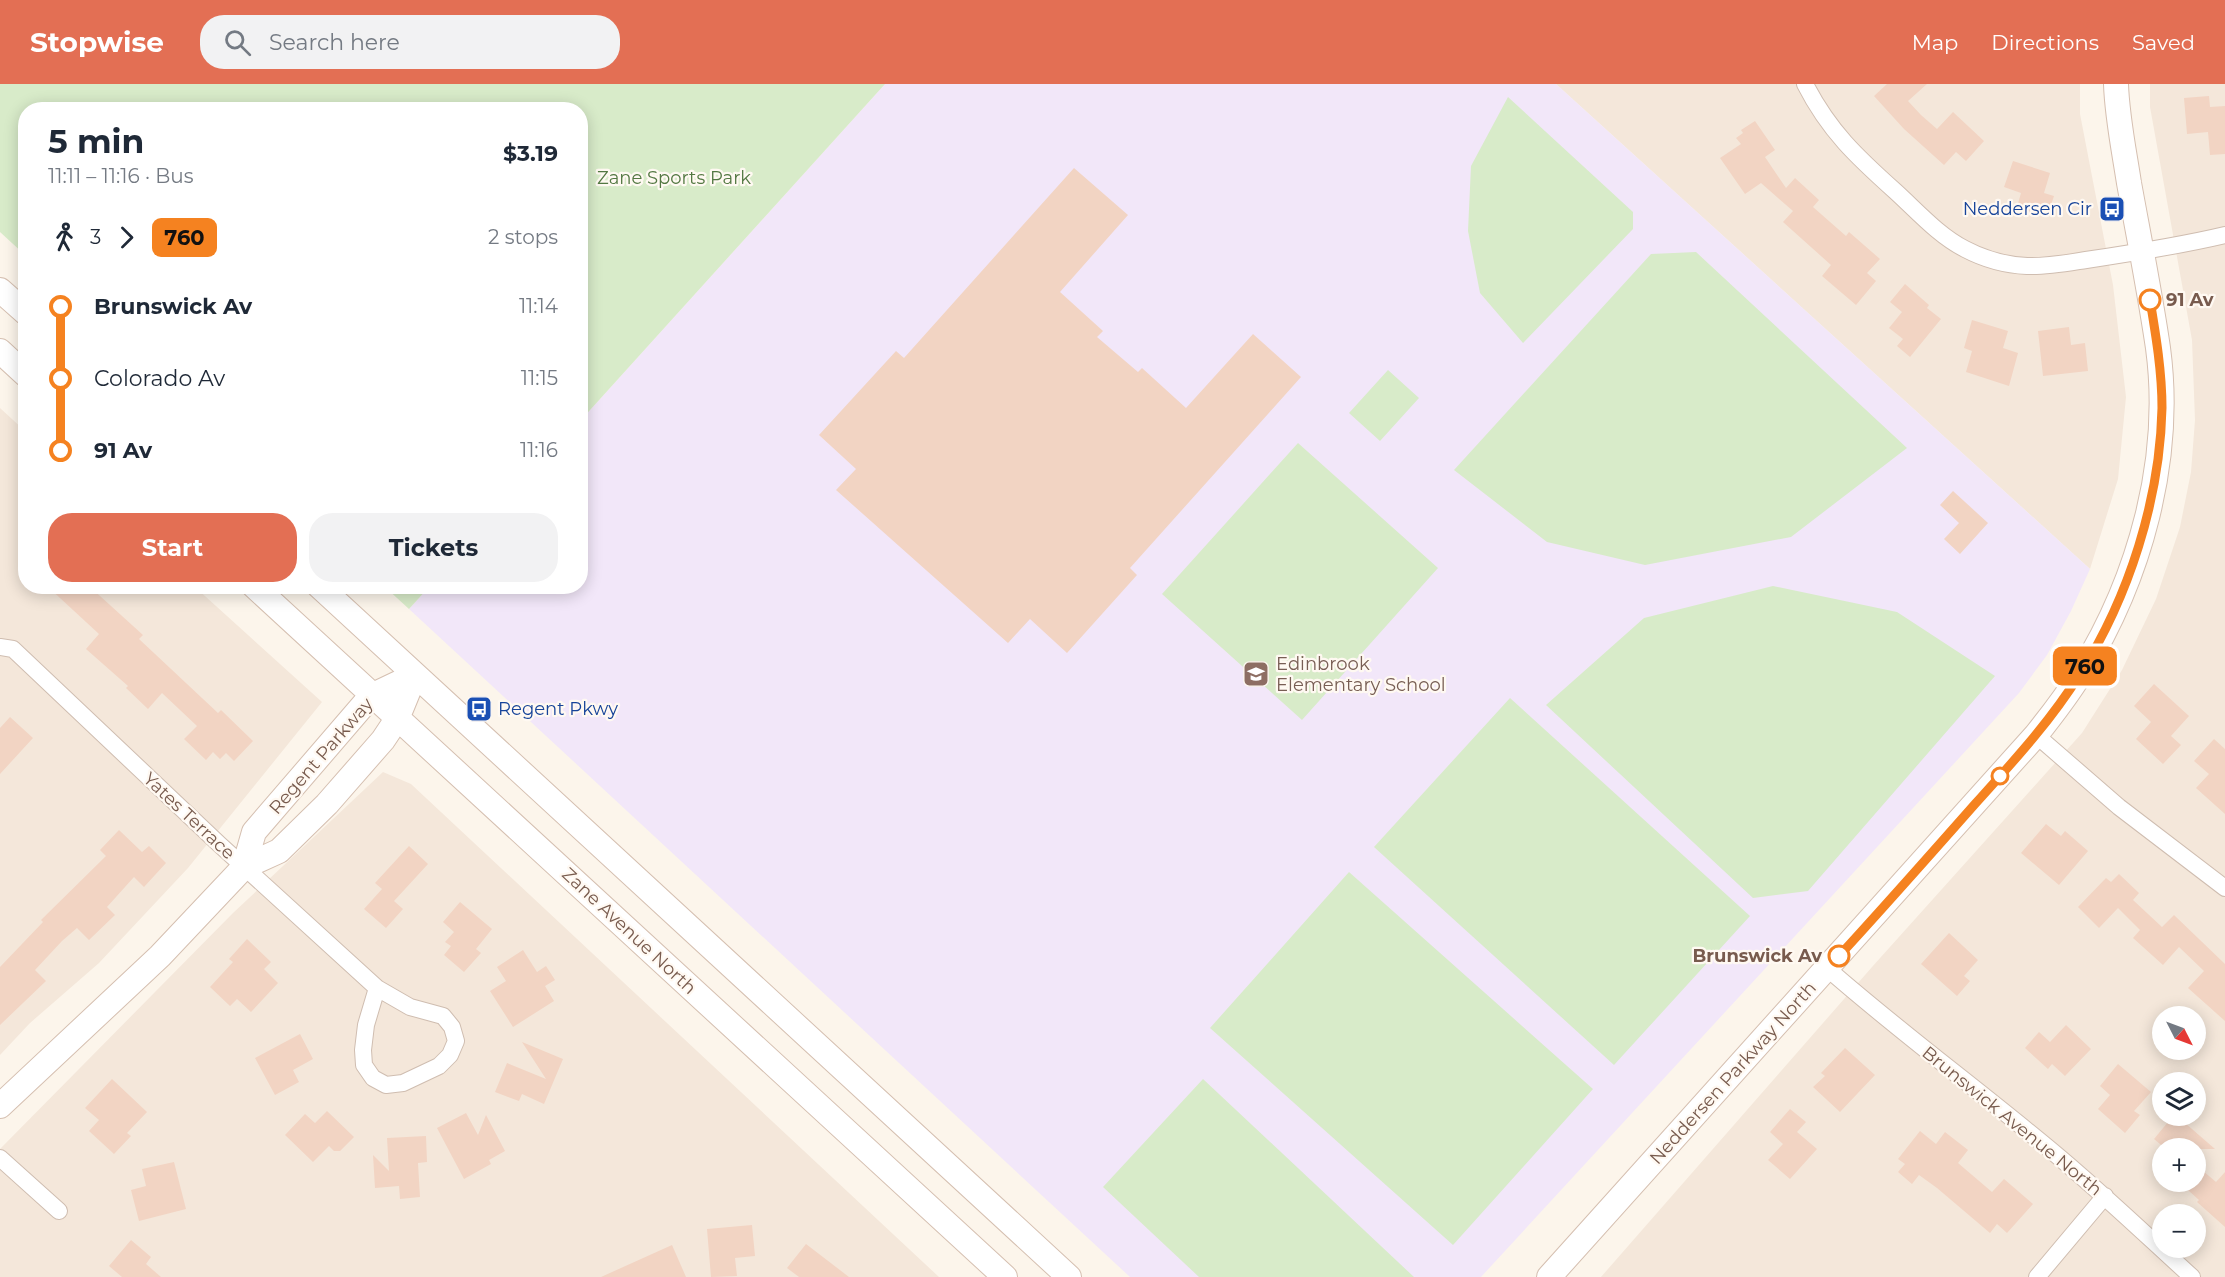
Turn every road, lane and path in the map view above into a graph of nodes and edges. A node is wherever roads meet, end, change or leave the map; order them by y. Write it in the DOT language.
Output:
graph roads {
  1 [pos="1804,84"];
  2 [pos="2116,84"];
  3 [pos="2225,235"];
  4 [pos="2142,252"];
  5 [pos="0,290"];
  6 [pos="18,306"];
  7 [pos="0,351"];
  8 [pos="18,368"];
  9 [pos="263,594"];
  10 [pos="328,594"];
  11 [pos="0,647"];
  12 [pos="415,675"];
  13 [pos="371,696"];
  14 [pos="398,719"];
  15 [pos="2036,735"];
  16 [pos="244,867"];
  17 [pos="2225,888"];
  18 [pos="1828,969"];
  19 [pos="377,988"];
  20 [pos="0,1106"];
  21 [pos="0,1158"];
  22 [pos="2105,1196"];
  23 [pos="59,1210"];
  24 [pos="1005,1277"];
  25 [pos="1069,1277"];
  26 [pos="1549,1277"];
  27 [pos="2037,1277"];
  28 [pos="2192,1277"];
  1 -- 4 [label="street"];
  2 -- 4 [label="street, Neddersen Parkway North"];
  3 -- 4 [label="street"];
  4 -- 15 [label="street, Neddersen Parkway North"];
  5 -- 6 [label="street"];
  7 -- 8 [label="street"];
  9 -- 13 [label="street, Zane Avenue North"];
  10 -- 12 [label="street"];
  11 -- 16 [label="street, Yates Terrace"];
  12 -- 13 [label="street, Regent Parkway"];
  12 -- 14 [label="street, Regent Parkway"];
  12 -- 25 [label="street"];
  13 -- 14 [label="street, Zane Avenue North"];
  13 -- 16 [label="street, Regent Parkway"];
  14 -- 16 [label="street, Regent Parkway"];
  14 -- 24 [label="street, Zane Avenue North"];
  15 -- 17 [label="street"];
  15 -- 18 [label="street, Neddersen Parkway North"];
  16 -- 19 [label="street, Yates Terrace"];
  16 -- 20 [label="street, Regent Parkway"];
  18 -- 22 [label="street, Brunswick Avenue North"];
  18 -- 26 [label="street, Neddersen Parkway North"];
  19 -- 19 [label="street, Yates Terrace"];
  21 -- 23 [label="street"];
  22 -- 27 [label="street"];
  22 -- 28 [label="street, Brunswick Avenue North"];
}
